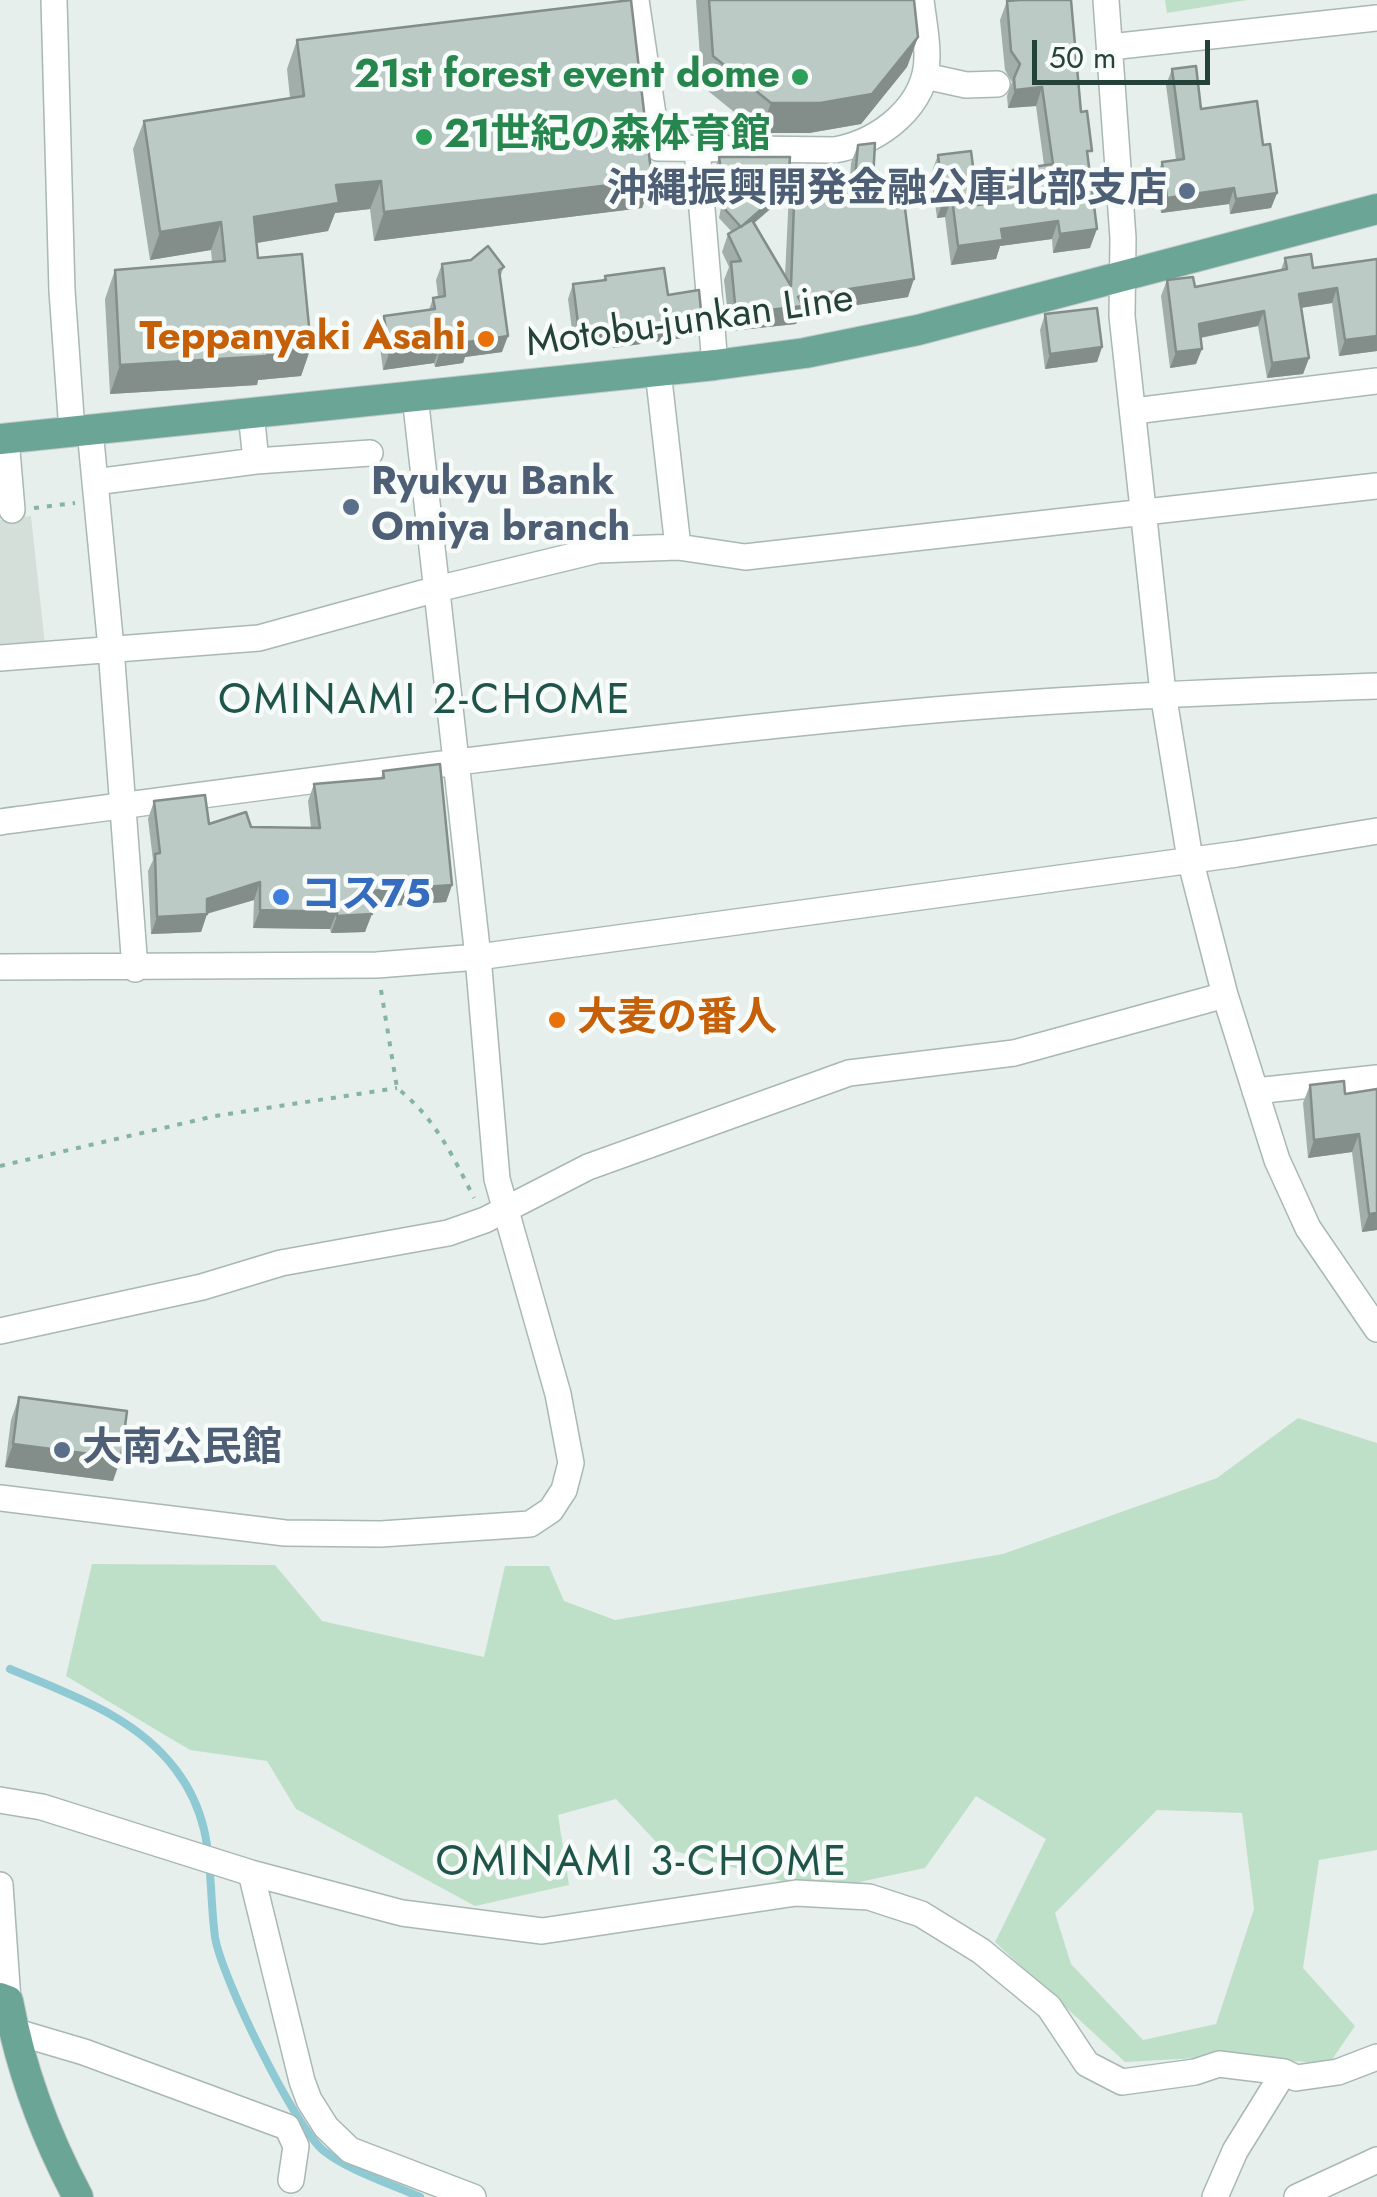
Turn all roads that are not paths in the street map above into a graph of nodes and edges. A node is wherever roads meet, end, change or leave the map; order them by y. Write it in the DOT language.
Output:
graph roads {
  1 [pos="54,0"];
  2 [pos="636,0"];
  3 [pos="921,0"];
  4 [pos="1106,0"];
  5 [pos="1377,18"];
  6 [pos="1110,47"];
  7 [pos="925,76"];
  8 [pos="997,84"];
  9 [pos="697,149"];
  10 [pos="1377,209"];
  11 [pos="1123,276"];
  12 [pos="715,366"];
  13 [pos="658,372"];
  14 [pos="1377,381"];
  15 [pos="415,396"];
  16 [pos="1134,411"];
  17 [pos="251,413"];
  18 [pos="81,431"];
  19 [pos="3,439"];
  20 [pos="370,453"];
  21 [pos="256,462"];
  22 [pos="1377,486"];
  23 [pos="90,492"];
  24 [pos="12,510"];
  25 [pos="1143,515"];
  26 [pos="678,546"];
  27 [pos="437,589"];
  28 [pos="112,648"];
  29 [pos="0,658"];
  30 [pos="1377,686"];
  31 [pos="1163,694"];
  32 [pos="456,762"];
  33 [pos="123,806"];
  34 [pos="0,822"];
  35 [pos="1377,832"];
  36 [pos="1190,859"];
  37 [pos="478,957"];
  38 [pos="0,967"];
  39 [pos="135,969"];
  40 [pos="1225,995"];
  41 [pos="1377,1078"];
  42 [pos="1255,1091"];
  43 [pos="494,1214"];
  44 [pos="1377,1330"];
  45 [pos="0,1331"];
  46 [pos="0,1498"];
  47 [pos="0,1800"];
  48 [pos="251,1873"];
  49 [pos="0,1885"];
  50 [pos="4,1999"];
  51 [pos="14,2032"];
  52 [pos="1377,2057"];
  53 [pos="1284,2072"];
  54 [pos="326,2127"];
  55 [pos="292,2132"];
  56 [pos="1377,2160"];
  57 [pos="291,2180"];
  58 [pos="78,2197"];
  59 [pos="474,2197"];
  60 [pos="1215,2197"];
  61 [pos="1297,2197"];
  1 -- 18 [label="street"];
  2 -- 9 [label="street"];
  3 -- 7 [label="street"];
  4 -- 6 [label="street"];
  5 -- 6 [label="street"];
  6 -- 11 [label="street"];
  7 -- 8 [label="street"];
  7 -- 9 [label="street"];
  9 -- 12 [label="street"];
  10 -- 11 [label="main road, Motobu-junkan Line"];
  11 -- 12 [label="main road, Motobu-junkan Line"];
  11 -- 16 [label="street"];
  12 -- 13 [label="main road, Motobu-junkan Line"];
  13 -- 15 [label="main road, Motobu-junkan Line"];
  13 -- 26 [label="street"];
  14 -- 16 [label="street"];
  15 -- 17 [label="main road, Motobu-junkan Line"];
  15 -- 27 [label="street"];
  16 -- 25 [label="street"];
  17 -- 18 [label="main road, Motobu-junkan Line"];
  17 -- 21 [label="street"];
  18 -- 19 [label="main road, Motobu-junkan Line"];
  18 -- 23 [label="street"];
  19 -- 24 [label="street"];
  20 -- 21 [label="street"];
  21 -- 23 [label="street"];
  22 -- 25 [label="street"];
  23 -- 28 [label="street"];
  25 -- 26 [label="street"];
  25 -- 31 [label="street"];
  26 -- 27 [label="street"];
  27 -- 28 [label="street"];
  27 -- 32 [label="street"];
  28 -- 29 [label="street"];
  28 -- 33 [label="street"];
  30 -- 31 [label="street"];
  31 -- 32 [label="street"];
  31 -- 36 [label="street"];
  32 -- 33 [label="street"];
  32 -- 37 [label="street"];
  33 -- 34 [label="street"];
  33 -- 39 [label="street"];
  35 -- 36 [label="street"];
  36 -- 37 [label="street"];
  36 -- 40 [label="street"];
  37 -- 39 [label="street"];
  37 -- 43 [label="street"];
  38 -- 39 [label="street"];
  40 -- 42 [label="street"];
  40 -- 43 [label="street"];
  41 -- 42 [label="street"];
  42 -- 44 [label="street"];
  43 -- 45 [label="street"];
  43 -- 46 [label="street"];
  47 -- 48 [label="street"];
  48 -- 53 [label="street"];
  48 -- 54 [label="street"];
  49 -- 50 [label="street"];
  50 -- 51 [label="main road"];
  51 -- 55 [label="street"];
  51 -- 58 [label="main road"];
  52 -- 53 [label="street"];
  53 -- 60 [label="street"];
  54 -- 55 [label="street"];
  54 -- 59 [label="street"];
  55 -- 57 [label="street"];
  56 -- 61 [label="street"];
}
